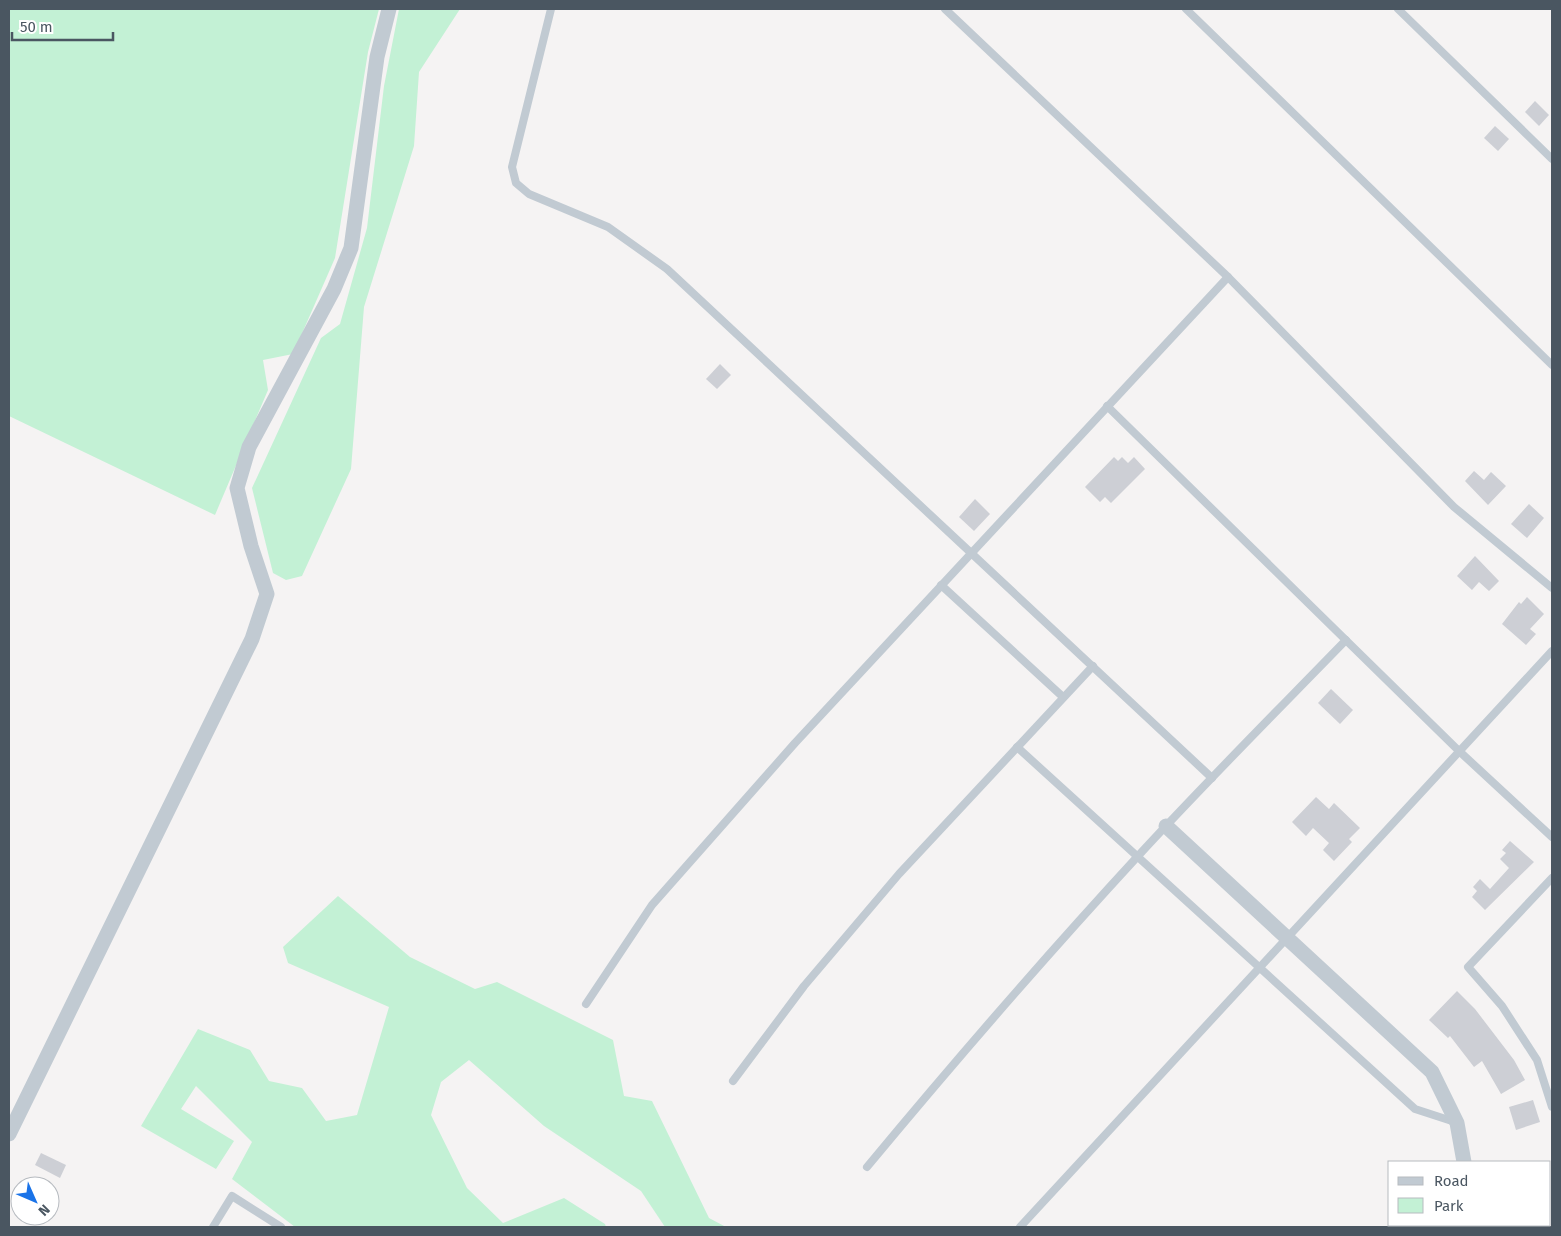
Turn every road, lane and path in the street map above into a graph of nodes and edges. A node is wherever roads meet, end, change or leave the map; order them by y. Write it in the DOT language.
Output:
graph roads {
  1 [pos="389,9"];
  2 [pos="551,9"];
  3 [pos="945,9"];
  4 [pos="1186,9"];
  5 [pos="1400,9"];
  6 [pos="1552,159"];
  7 [pos="1228,277"];
  8 [pos="1552,365"];
  9 [pos="1107,406"];
  10 [pos="970,553"];
  11 [pos="941,585"];
  12 [pos="1552,588"];
  13 [pos="1346,640"];
  14 [pos="1552,651"];
  15 [pos="1093,666"];
  16 [pos="1063,697"];
  17 [pos="1017,747"];
  18 [pos="1459,750"];
  19 [pos="1212,778"];
  20 [pos="1166,826"];
  21 [pos="1552,837"];
  22 [pos="1137,857"];
  23 [pos="1552,878"];
  24 [pos="1287,936"];
  25 [pos="1259,967"];
  26 [pos="586,1004"];
  27 [pos="733,1081"];
  28 [pos="1552,1107"];
  29 [pos="1457,1123"];
  30 [pos="9,1134"];
  31 [pos="1464,1161"];
  32 [pos="867,1167"];
  33 [pos="213,1227"];
  34 [pos="281,1227"];
  35 [pos="1020,1227"];
  1 -- 30 [label="street"];
  2 -- 10 [label="lane"];
  3 -- 7 [label="lane"];
  4 -- 8 [label="lane"];
  5 -- 6 [label="lane"];
  7 -- 9 [label="lane"];
  7 -- 12 [label="lane"];
  9 -- 10 [label="lane"];
  9 -- 13 [label="lane"];
  10 -- 11 [label="lane"];
  10 -- 15 [label="lane"];
  11 -- 16 [label="lane"];
  11 -- 26 [label="lane"];
  13 -- 18 [label="lane"];
  13 -- 19 [label="lane"];
  14 -- 18 [label="lane"];
  15 -- 16 [label="lane"];
  15 -- 19 [label="lane"];
  16 -- 17 [label="lane"];
  17 -- 22 [label="lane"];
  17 -- 27 [label="lane"];
  18 -- 21 [label="lane"];
  18 -- 24 [label="lane"];
  19 -- 20 [label="lane"];
  20 -- 22 [label="lane"];
  20 -- 24 [label="street"];
  22 -- 25 [label="lane"];
  22 -- 32 [label="lane"];
  23 -- 28 [label="lane"];
  24 -- 25 [label="lane"];
  24 -- 29 [label="street"];
  25 -- 29 [label="lane"];
  25 -- 35 [label="lane"];
  29 -- 31 [label="street"];
  33 -- 34 [label="lane"];
}
